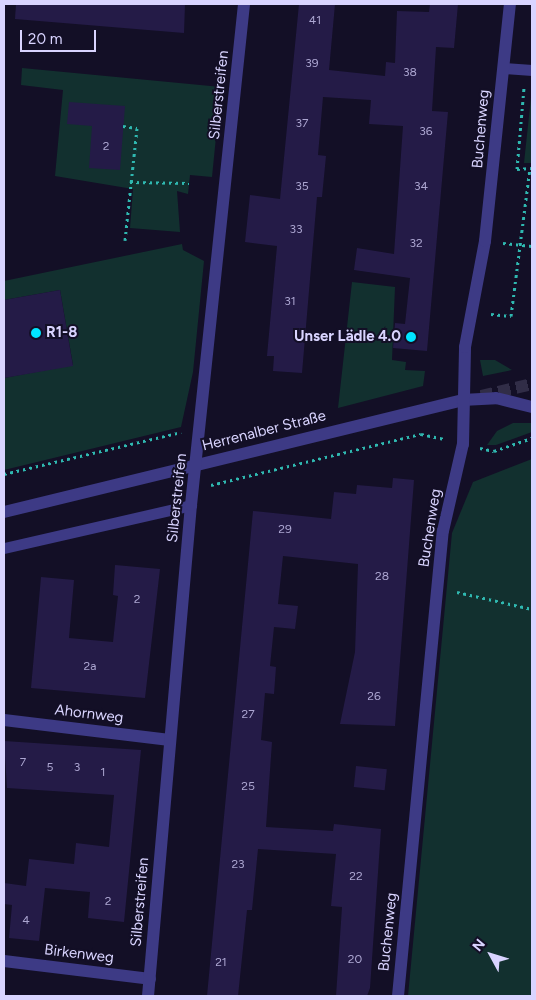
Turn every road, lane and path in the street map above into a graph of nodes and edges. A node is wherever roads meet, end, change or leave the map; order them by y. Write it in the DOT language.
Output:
graph roads {
  1 [pos="244,4"];
  2 [pos="510,4"];
  3 [pos="503,68"];
  4 [pos="532,70"];
  5 [pos="124,126"];
  6 [pos="530,168"];
  7 [pos="130,182"];
  8 [pos="189,183"];
  9 [pos="125,240"];
  10 [pos="485,241"];
  11 [pos="523,245"];
  12 [pos="532,246"];
  13 [pos="470,311"];
  14 [pos="462,400"];
  15 [pos="532,407"];
  16 [pos="201,427"];
  17 [pos="532,438"];
  18 [pos="463,444"];
  19 [pos="196,464"];
  20 [pos="4,474"];
  21 [pos="194,489"];
  22 [pos="191,505"];
  23 [pos="4,512"];
  24 [pos="4,548"];
  25 [pos="446,590"];
  26 [pos="532,609"];
  27 [pos="4,720"];
  28 [pos="170,740"];
  29 [pos="4,961"];
  30 [pos="150,979"];
  31 [pos="148,996"];
  32 [pos="398,996"];
  1 -- 16 [label="street, Silberstreifen"];
  2 -- 3 [label="street, Buchenweg"];
  3 -- 4 [label="lane"];
  3 -- 10 [label="street, Buchenweg"];
  5 -- 7 [label="path"];
  6 -- 11 [label="path"];
  7 -- 8 [label="path"];
  7 -- 9 [label="path"];
  10 -- 11 [label="path"];
  10 -- 13 [label="street, Buchenweg"];
  11 -- 12 [label="path"];
  11 -- 13 [label="path"];
  13 -- 14 [label="street, Buchenweg"];
  14 -- 15 [label="street, Herrenalber Straße"];
  14 -- 18 [label="street, Buchenweg"];
  14 -- 19 [label="street, Herrenalber Straße"];
  16 -- 19 [label="street, Silberstreifen"];
  16 -- 20 [label="path"];
  17 -- 18 [label="path"];
  18 -- 21 [label="path"];
  18 -- 32 [label="street, Buchenweg"];
  19 -- 21 [label="street, Silberstreifen"];
  19 -- 23 [label="street, Herrenalber Straße"];
  21 -- 22 [label="street, Silberstreifen"];
  22 -- 24 [label="lane"];
  22 -- 28 [label="street, Silberstreifen"];
  25 -- 26 [label="path"];
  27 -- 28 [label="street, Ahornweg"];
  28 -- 30 [label="street, Silberstreifen"];
  29 -- 30 [label="street, Birkenweg"];
  30 -- 31 [label="street, Silberstreifen"];
}
